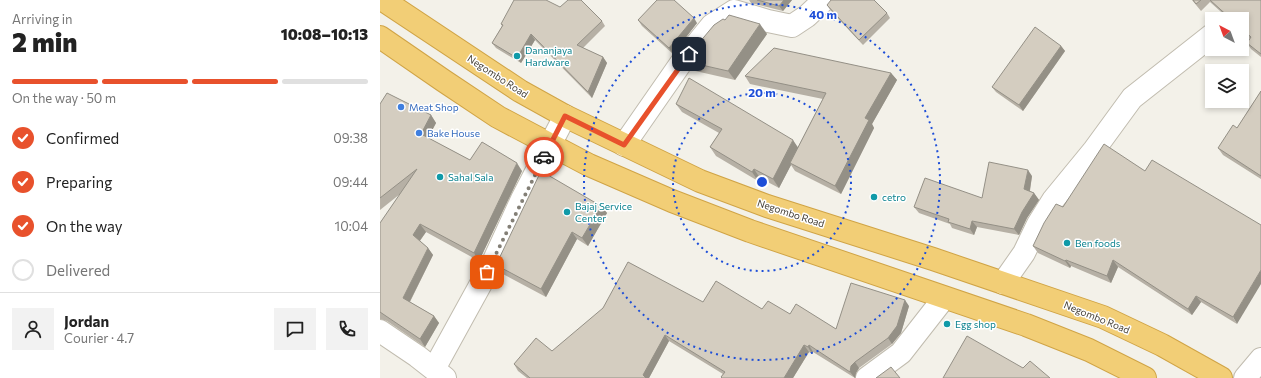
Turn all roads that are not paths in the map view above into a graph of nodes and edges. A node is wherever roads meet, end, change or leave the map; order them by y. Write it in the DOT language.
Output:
graph roads {
  1 [pos="824,0"];
  2 [pos="395,3"];
  3 [pos="380,37"];
  4 [pos="1205,41"];
  5 [pos="565,116"];
  6 [pos="550,145"];
  7 [pos="624,145"];
  8 [pos="1003,282"];
  9 [pos="944,298"];
  10 [pos="380,331"];
  11 [pos="1261,359"];
  12 [pos="440,374"];
  13 [pos="867,378"];
  14 [pos="1145,378"];
  15 [pos="1221,378"];
  16 [pos="1245,378"];
  1 -- 7 [label="street"];
  2 -- 5 [label="highway, Negombo Road"];
  3 -- 6 [label="highway"];
  4 -- 8 [label="street"];
  5 -- 6 [label="street"];
  5 -- 7 [label="highway, Negombo Road"];
  6 -- 9 [label="highway"];
  6 -- 12 [label="street"];
  7 -- 8 [label="highway, Negombo Road"];
  8 -- 15 [label="highway, Negombo Road"];
  9 -- 13 [label="street"];
  9 -- 14 [label="highway"];
  10 -- 12 [label="street"];
  11 -- 16 [label="street"];
}
